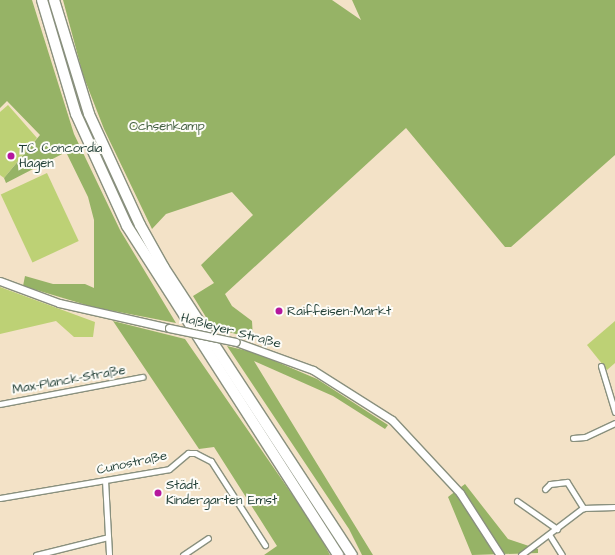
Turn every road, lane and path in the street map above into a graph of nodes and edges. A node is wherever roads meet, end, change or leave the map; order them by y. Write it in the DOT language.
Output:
graph roads {
  1 [pos="42,0"];
  2 [pos="54,0"];
  3 [pos="0,281"];
  4 [pos="601,366"];
  5 [pos="142,377"];
  6 [pos="0,404"];
  7 [pos="615,412"];
  8 [pos="615,423"];
  9 [pos="573,438"];
  10 [pos="105,480"];
  11 [pos="545,489"];
  12 [pos="0,498"];
  13 [pos="516,501"];
  14 [pos="615,507"];
  15 [pos="583,508"];
  16 [pos="557,529"];
  17 [pos="550,536"];
  18 [pos="108,537"];
  19 [pos="208,538"];
  20 [pos="265,545"];
  21 [pos="36,555"];
  22 [pos="109,555"];
  23 [pos="183,555"];
  24 [pos="338,555"];
  25 [pos="352,555"];
  26 [pos="500,555"];
  27 [pos="521,555"];
  28 [pos="562,555"];
  1 -- 24 [label="highway"];
  2 -- 25 [label="highway"];
  3 -- 26 [label="main road, Haßleyer Straße, bridge"];
  4 -- 7 [label="street"];
  5 -- 6 [label="street, Max-Planck-Straße"];
  8 -- 9 [label="street"];
  10 -- 12 [label="street, Cunostraße"];
  10 -- 18 [label="street"];
  10 -- 20 [label="street, Cunostraße"];
  11 -- 15 [label="street"];
  13 -- 16 [label="street"];
  14 -- 15 [label="street"];
  15 -- 16 [label="street"];
  16 -- 17 [label="street"];
  17 -- 27 [label="street"];
  17 -- 28 [label="street"];
  18 -- 21 [label="street"];
  18 -- 22 [label="street"];
  19 -- 23 [label="street"];
}
